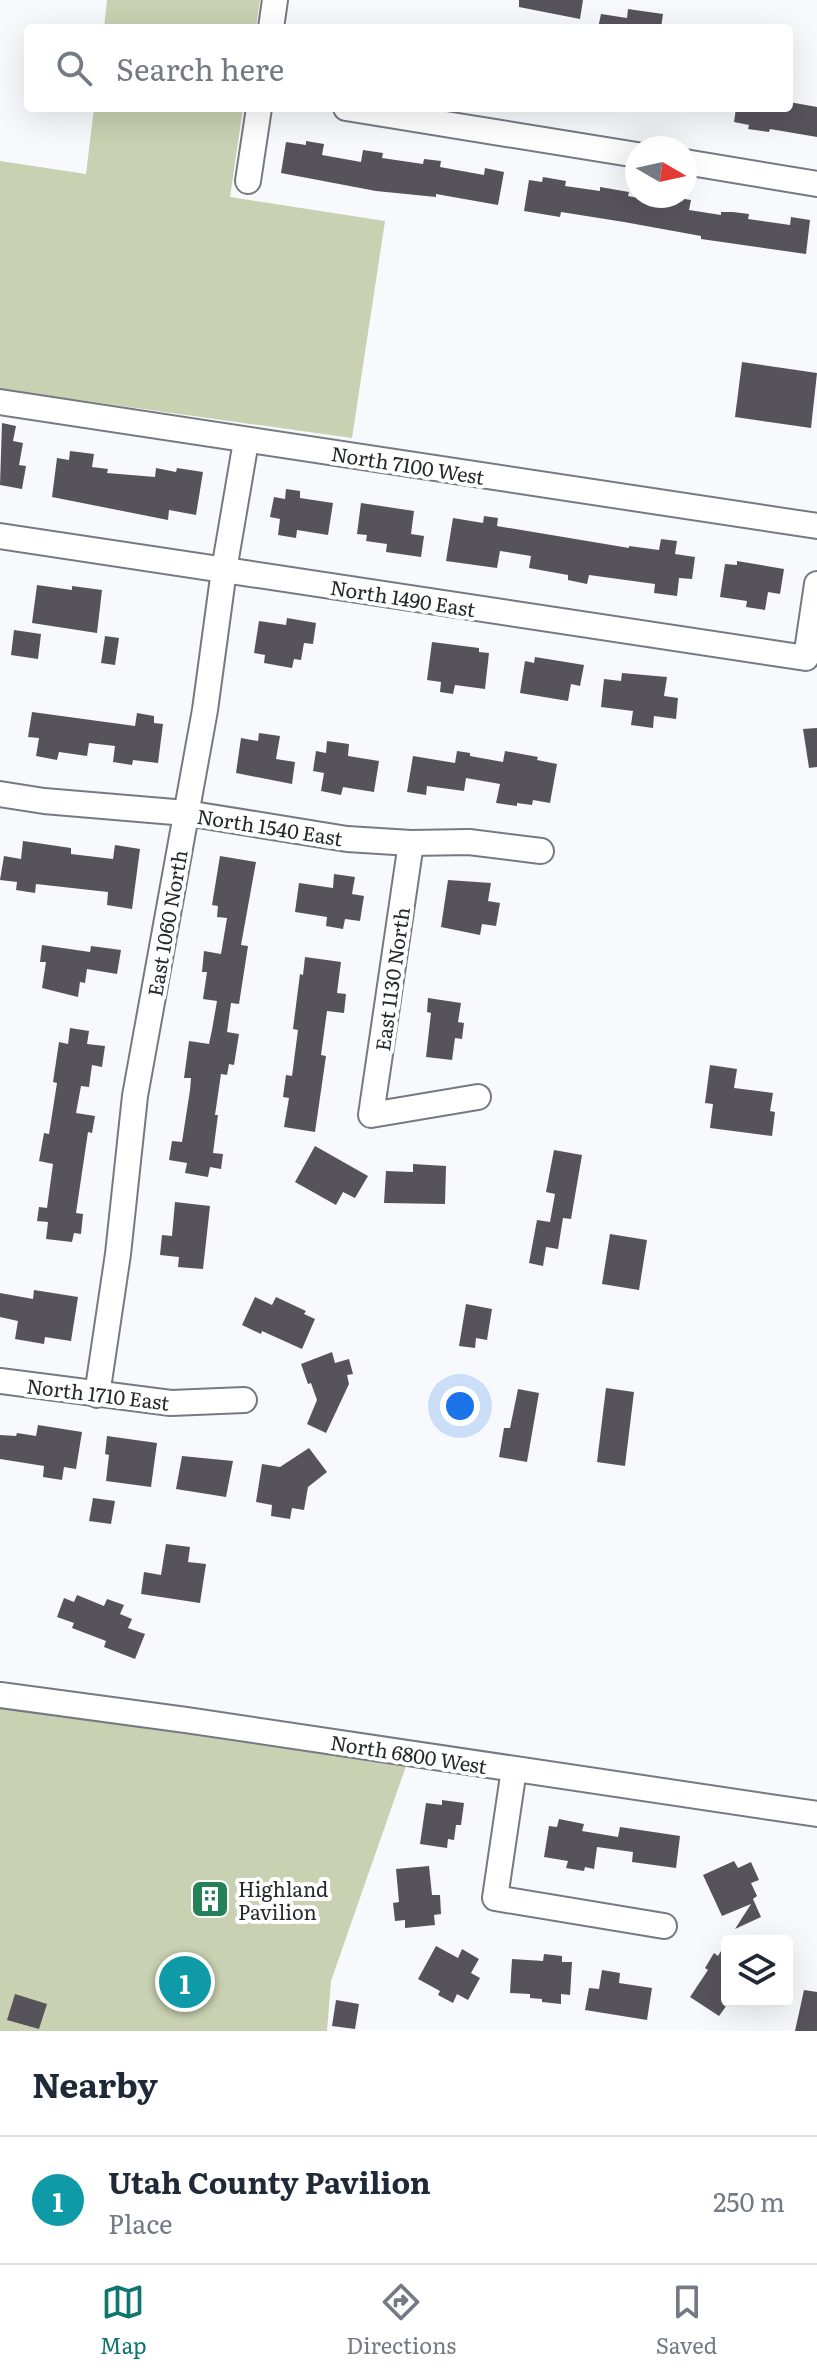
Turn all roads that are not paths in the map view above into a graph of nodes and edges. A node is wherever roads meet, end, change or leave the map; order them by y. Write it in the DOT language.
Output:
graph roads {
  1 [pos="275,0"];
  2 [pos="272,24"];
  3 [pos="258,112"];
  4 [pos="371,112"];
  5 [pos="625,153"];
  6 [pos="697,164"];
  7 [pos="248,181"];
  8 [pos="817,184"];
  9 [pos="0,402"];
  10 [pos="244,453"];
  11 [pos="817,526"];
  12 [pos="0,536"];
  13 [pos="224,570"];
  14 [pos="817,584"];
  15 [pos="0,794"];
  16 [pos="186,813"];
  17 [pos="411,843"];
  18 [pos="541,851"];
  19 [pos="478,1097"];
  20 [pos="0,1381"];
  21 [pos="97,1395"];
  22 [pos="244,1400"];
  23 [pos="0,1695"];
  24 [pos="514,1769"];
  25 [pos="817,1814"];
  26 [pos="664,1926"];
  1 -- 2 [label="street"];
  3 -- 7 [label="street"];
  4 -- 5 [label="street"];
  6 -- 8 [label="street"];
  9 -- 11 [label="street, North 7100 West"];
  10 -- 13 [label="street, East 1060 North"];
  12 -- 13 [label="street, North 1490 East"];
  13 -- 14 [label="street, North 1490 East"];
  13 -- 16 [label="street, East 1060 North"];
  15 -- 16 [label="street, North 1540 East"];
  16 -- 17 [label="street, North 1540 East"];
  16 -- 21 [label="street, East 1060 North"];
  17 -- 18 [label="street, North 1540 East"];
  17 -- 19 [label="street, East 1130 North"];
  20 -- 21 [label="street, North 1710 East"];
  21 -- 22 [label="street, North 1710 East"];
  23 -- 24 [label="street, North 6800 West"];
  24 -- 25 [label="street, North 6800 West"];
  24 -- 26 [label="street"];
}
